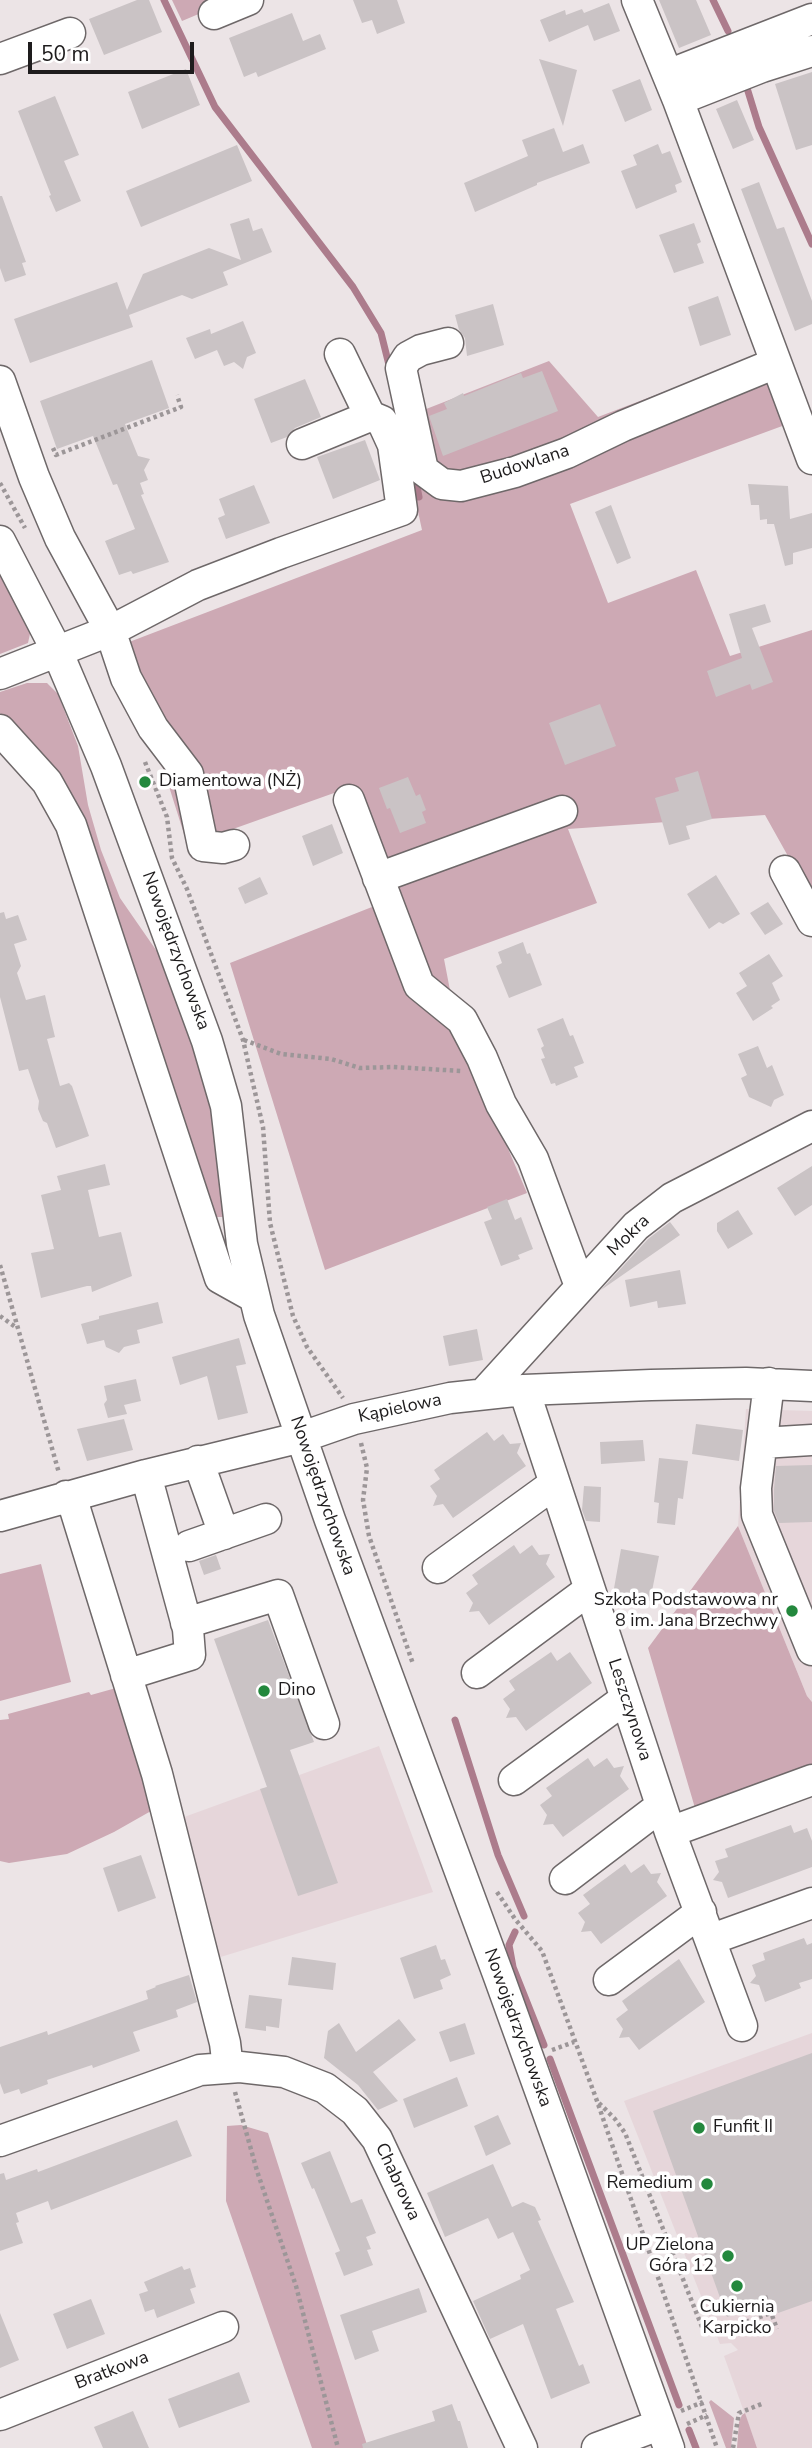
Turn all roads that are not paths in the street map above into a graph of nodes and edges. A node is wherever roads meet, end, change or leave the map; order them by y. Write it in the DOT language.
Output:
graph roads {
  1 [pos="248,0"];
  2 [pos="636,0"];
  3 [pos="214,14"];
  4 [pos="812,19"];
  5 [pos="70,33"];
  6 [pos="812,51"];
  7 [pos="0,59"];
  8 [pos="673,88"];
  9 [pos="448,343"];
  10 [pos="340,354"];
  11 [pos="776,363"];
  12 [pos="0,381"];
  13 [pos="370,416"];
  14 [pos="302,444"];
  15 [pos="812,459"];
  16 [pos="0,541"];
  17 [pos="110,631"];
  18 [pos="57,651"];
  19 [pos="0,674"];
  20 [pos="0,730"];
  21 [pos="349,800"];
  22 [pos="562,811"];
  23 [pos="234,845"];
  24 [pos="785,871"];
  25 [pos="378,878"];
  26 [pos="812,921"];
  27 [pos="812,1126"];
  28 [pos="580,1286"];
  29 [pos="254,1297"];
  30 [pos="769,1383"];
  31 [pos="812,1386"];
  32 [pos="524,1391"];
  33 [pos="484,1394"];
  34 [pos="302,1437"];
  35 [pos="812,1440"];
  36 [pos="762,1443"];
  37 [pos="198,1461"];
  38 [pos="146,1475"];
  39 [pos="554,1484"];
  40 [pos="66,1496"];
  41 [pos="0,1516"];
  42 [pos="266,1519"];
  43 [pos="224,1534"];
  44 [pos="188,1546"];
  45 [pos="438,1568"];
  46 [pos="589,1590"];
  47 [pos="186,1623"];
  48 [pos="812,1650"];
  49 [pos="477,1673"];
  50 [pos="126,1675"];
  51 [pos="625,1699"];
  52 [pos="324,1724"];
  53 [pos="514,1780"];
  54 [pos="812,1780"];
  55 [pos="665,1819"];
  56 [pos="565,1879"];
  57 [pos="812,1903"];
  58 [pos="701,1912"];
  59 [pos="712,1939"];
  60 [pos="609,1980"];
  61 [pos="742,2026"];
  62 [pos="228,2068"];
  63 [pos="0,2141"];
  64 [pos="223,2327"];
  65 [pos="0,2415"];
  66 [pos="664,2437"];
  67 [pos="522,2448"];
  68 [pos="597,2448"];
  1 -- 3 [label="street"];
  2 -- 8 [label="street"];
  4 -- 8 [label="street"];
  5 -- 7 [label="street"];
  6 -- 8 [label="street"];
  8 -- 11 [label="street"];
  9 -- 11 [label="street, Budowlana"];
  10 -- 13 [label="street"];
  11 -- 15 [label="street"];
  12 -- 17 [label="street"];
  13 -- 14 [label="street"];
  13 -- 17 [label="street"];
  16 -- 18 [label="street, Nowojędrzychowska"];
  17 -- 18 [label="street"];
  17 -- 23 [label="street"];
  18 -- 19 [label="street"];
  18 -- 29 [label="street, Nowojędrzychowska"];
  20 -- 29 [label="street"];
  21 -- 25 [label="street"];
  22 -- 25 [label="street"];
  24 -- 26 [label="street"];
  25 -- 28 [label="street"];
  27 -- 28 [label="street, Mokra"];
  28 -- 33 [label="street, Mokra"];
  29 -- 34 [label="street, Nowojędrzychowska"];
  30 -- 31 [label="street, Kąpielowa"];
  30 -- 32 [label="street, Kąpielowa"];
  30 -- 36 [label="street"];
  32 -- 33 [label="street, Kąpielowa"];
  32 -- 39 [label="street, Leszczynowa"];
  33 -- 34 [label="street, Kąpielowa"];
  34 -- 37 [label="street, Kąpielowa"];
  34 -- 66 [label="street, Nowojędrzychowska"];
  35 -- 36 [label="street"];
  36 -- 48 [label="street"];
  37 -- 38 [label="street, Kąpielowa"];
  37 -- 43 [label="street"];
  38 -- 40 [label="street, Kąpielowa"];
  38 -- 47 [label="street"];
  39 -- 45 [label="street"];
  39 -- 46 [label="street, Leszczynowa"];
  40 -- 41 [label="street, Kąpielowa"];
  40 -- 50 [label="street"];
  42 -- 43 [label="street"];
  43 -- 44 [label="street"];
  46 -- 49 [label="street"];
  46 -- 51 [label="street, Leszczynowa"];
  47 -- 50 [label="street"];
  47 -- 52 [label="street"];
  50 -- 62 [label="street"];
  51 -- 53 [label="street"];
  51 -- 55 [label="street, Leszczynowa"];
  54 -- 55 [label="street"];
  55 -- 56 [label="street"];
  55 -- 58 [label="street, Leszczynowa"];
  57 -- 59 [label="street"];
  58 -- 59 [label="street, Leszczynowa"];
  58 -- 60 [label="street"];
  59 -- 61 [label="street, Leszczynowa"];
  62 -- 63 [label="street, Chabrowa"];
  62 -- 67 [label="street, Chabrowa"];
  64 -- 65 [label="street, Bratkowa"];
  66 -- 68 [label="street"];
}
